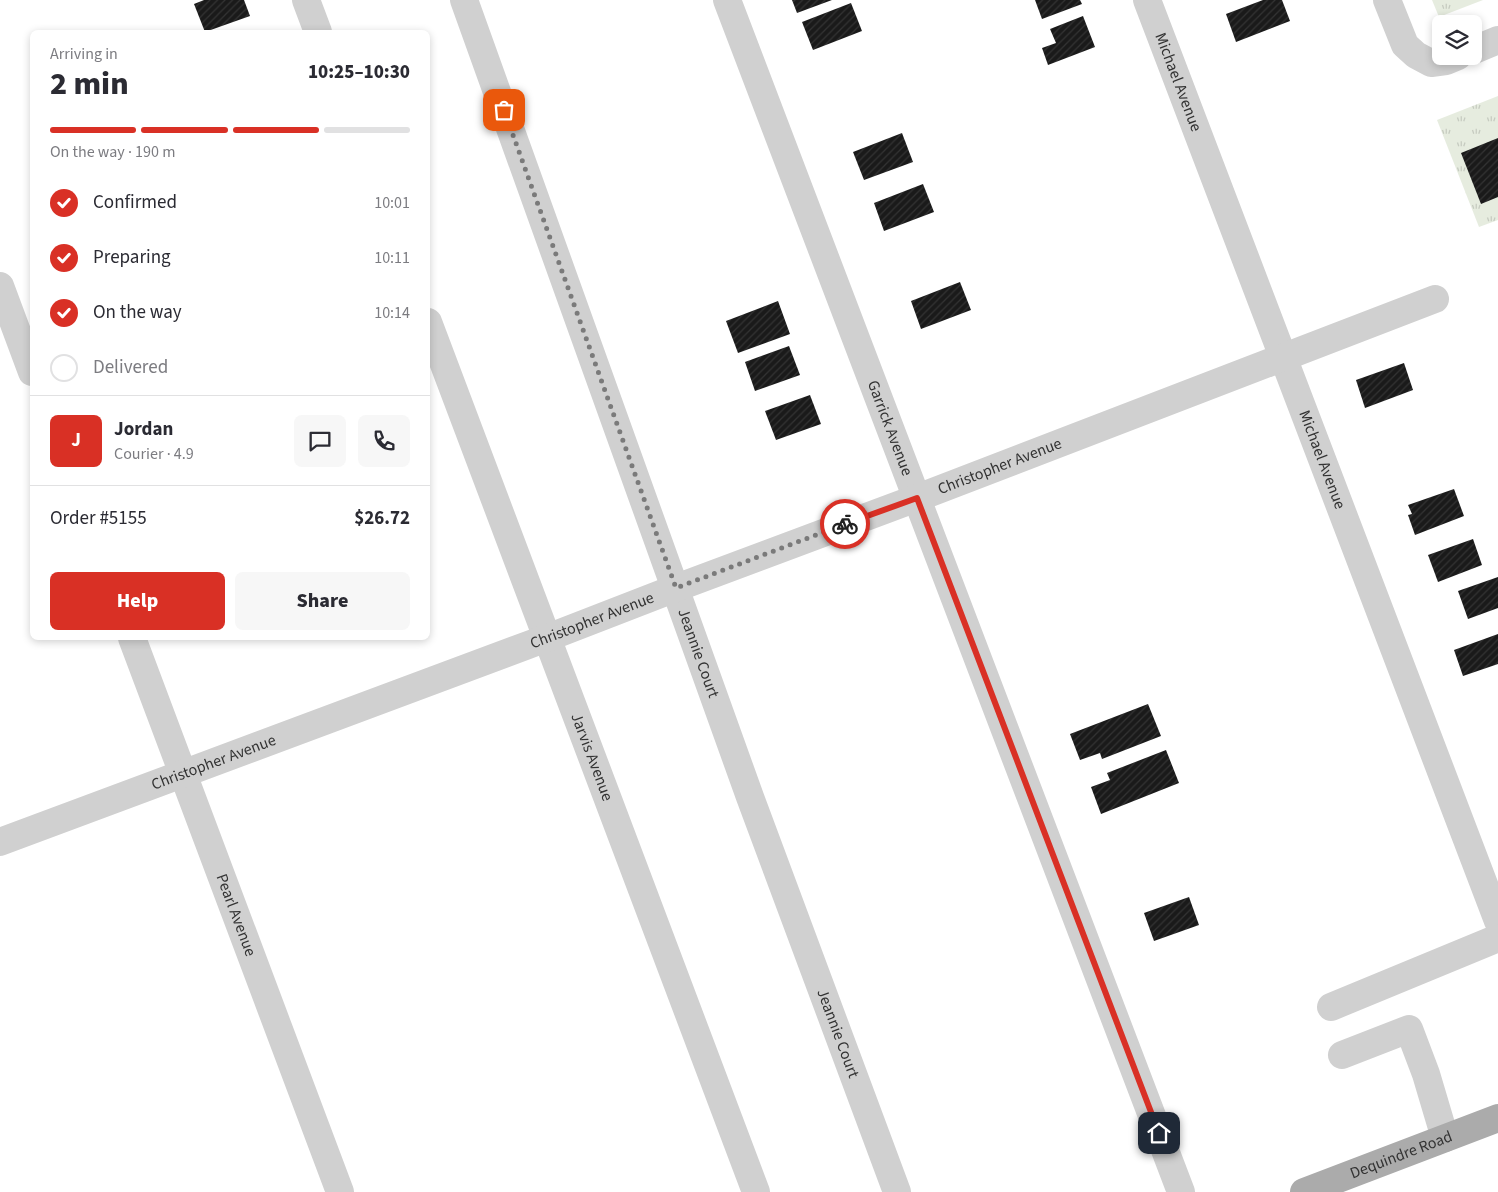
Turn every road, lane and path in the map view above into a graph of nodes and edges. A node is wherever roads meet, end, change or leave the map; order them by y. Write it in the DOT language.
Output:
graph roads {
  1 [pos="306,0"];
  2 [pos="464,0"];
  3 [pos="727,0"];
  4 [pos="1147,0"];
  5 [pos="1387,0"];
  6 [pos="317,30"];
  7 [pos="1498,40"];
  8 [pos="1482,47"];
  9 [pos="1432,63"];
  10 [pos="0,286"];
  11 [pos="1435,299"];
  12 [pos="430,327"];
  13 [pos="1284,358"];
  14 [pos="30,367"];
  15 [pos="917,498"];
  16 [pos="676,588"];
  17 [pos="547,638"];
  18 [pos="133,640"];
  19 [pos="183,773"];
  20 [pos="0,842"];
  21 [pos="1498,921"];
  22 [pos="1498,938"];
  23 [pos="1331,1007"];
  24 [pos="1342,1055"];
  25 [pos="1498,1118"];
  26 [pos="1445,1138"];
  27 [pos="340,1192"];
  28 [pos="756,1192"];
  29 [pos="897,1192"];
  30 [pos="1181,1192"];
  31 [pos="1304,1192"];
  1 -- 6 [label="street"];
  2 -- 16 [label="street, Jeannie Court"];
  3 -- 15 [label="street, Garrick Avenue"];
  4 -- 13 [label="street, Michael Avenue"];
  5 -- 9 [label="street"];
  7 -- 8 [label="street"];
  10 -- 14 [label="street"];
  11 -- 13 [label="street, Christopher Avenue"];
  12 -- 17 [label="street, Jarvis Avenue"];
  13 -- 15 [label="street, Christopher Avenue"];
  13 -- 21 [label="street, Michael Avenue"];
  15 -- 16 [label="street, Christopher Avenue"];
  15 -- 30 [label="street, Garrick Avenue"];
  16 -- 17 [label="street, Christopher Avenue"];
  16 -- 29 [label="street, Jeannie Court"];
  17 -- 19 [label="street, Christopher Avenue"];
  17 -- 28 [label="street, Jarvis Avenue"];
  18 -- 19 [label="street, Pearl Avenue"];
  19 -- 20 [label="street, Christopher Avenue"];
  19 -- 27 [label="street, Pearl Avenue"];
  22 -- 23 [label="street"];
  24 -- 26 [label="street"];
  25 -- 26 [label="main road, Dequindre Road"];
  26 -- 31 [label="main road, Dequindre Road"];
}
